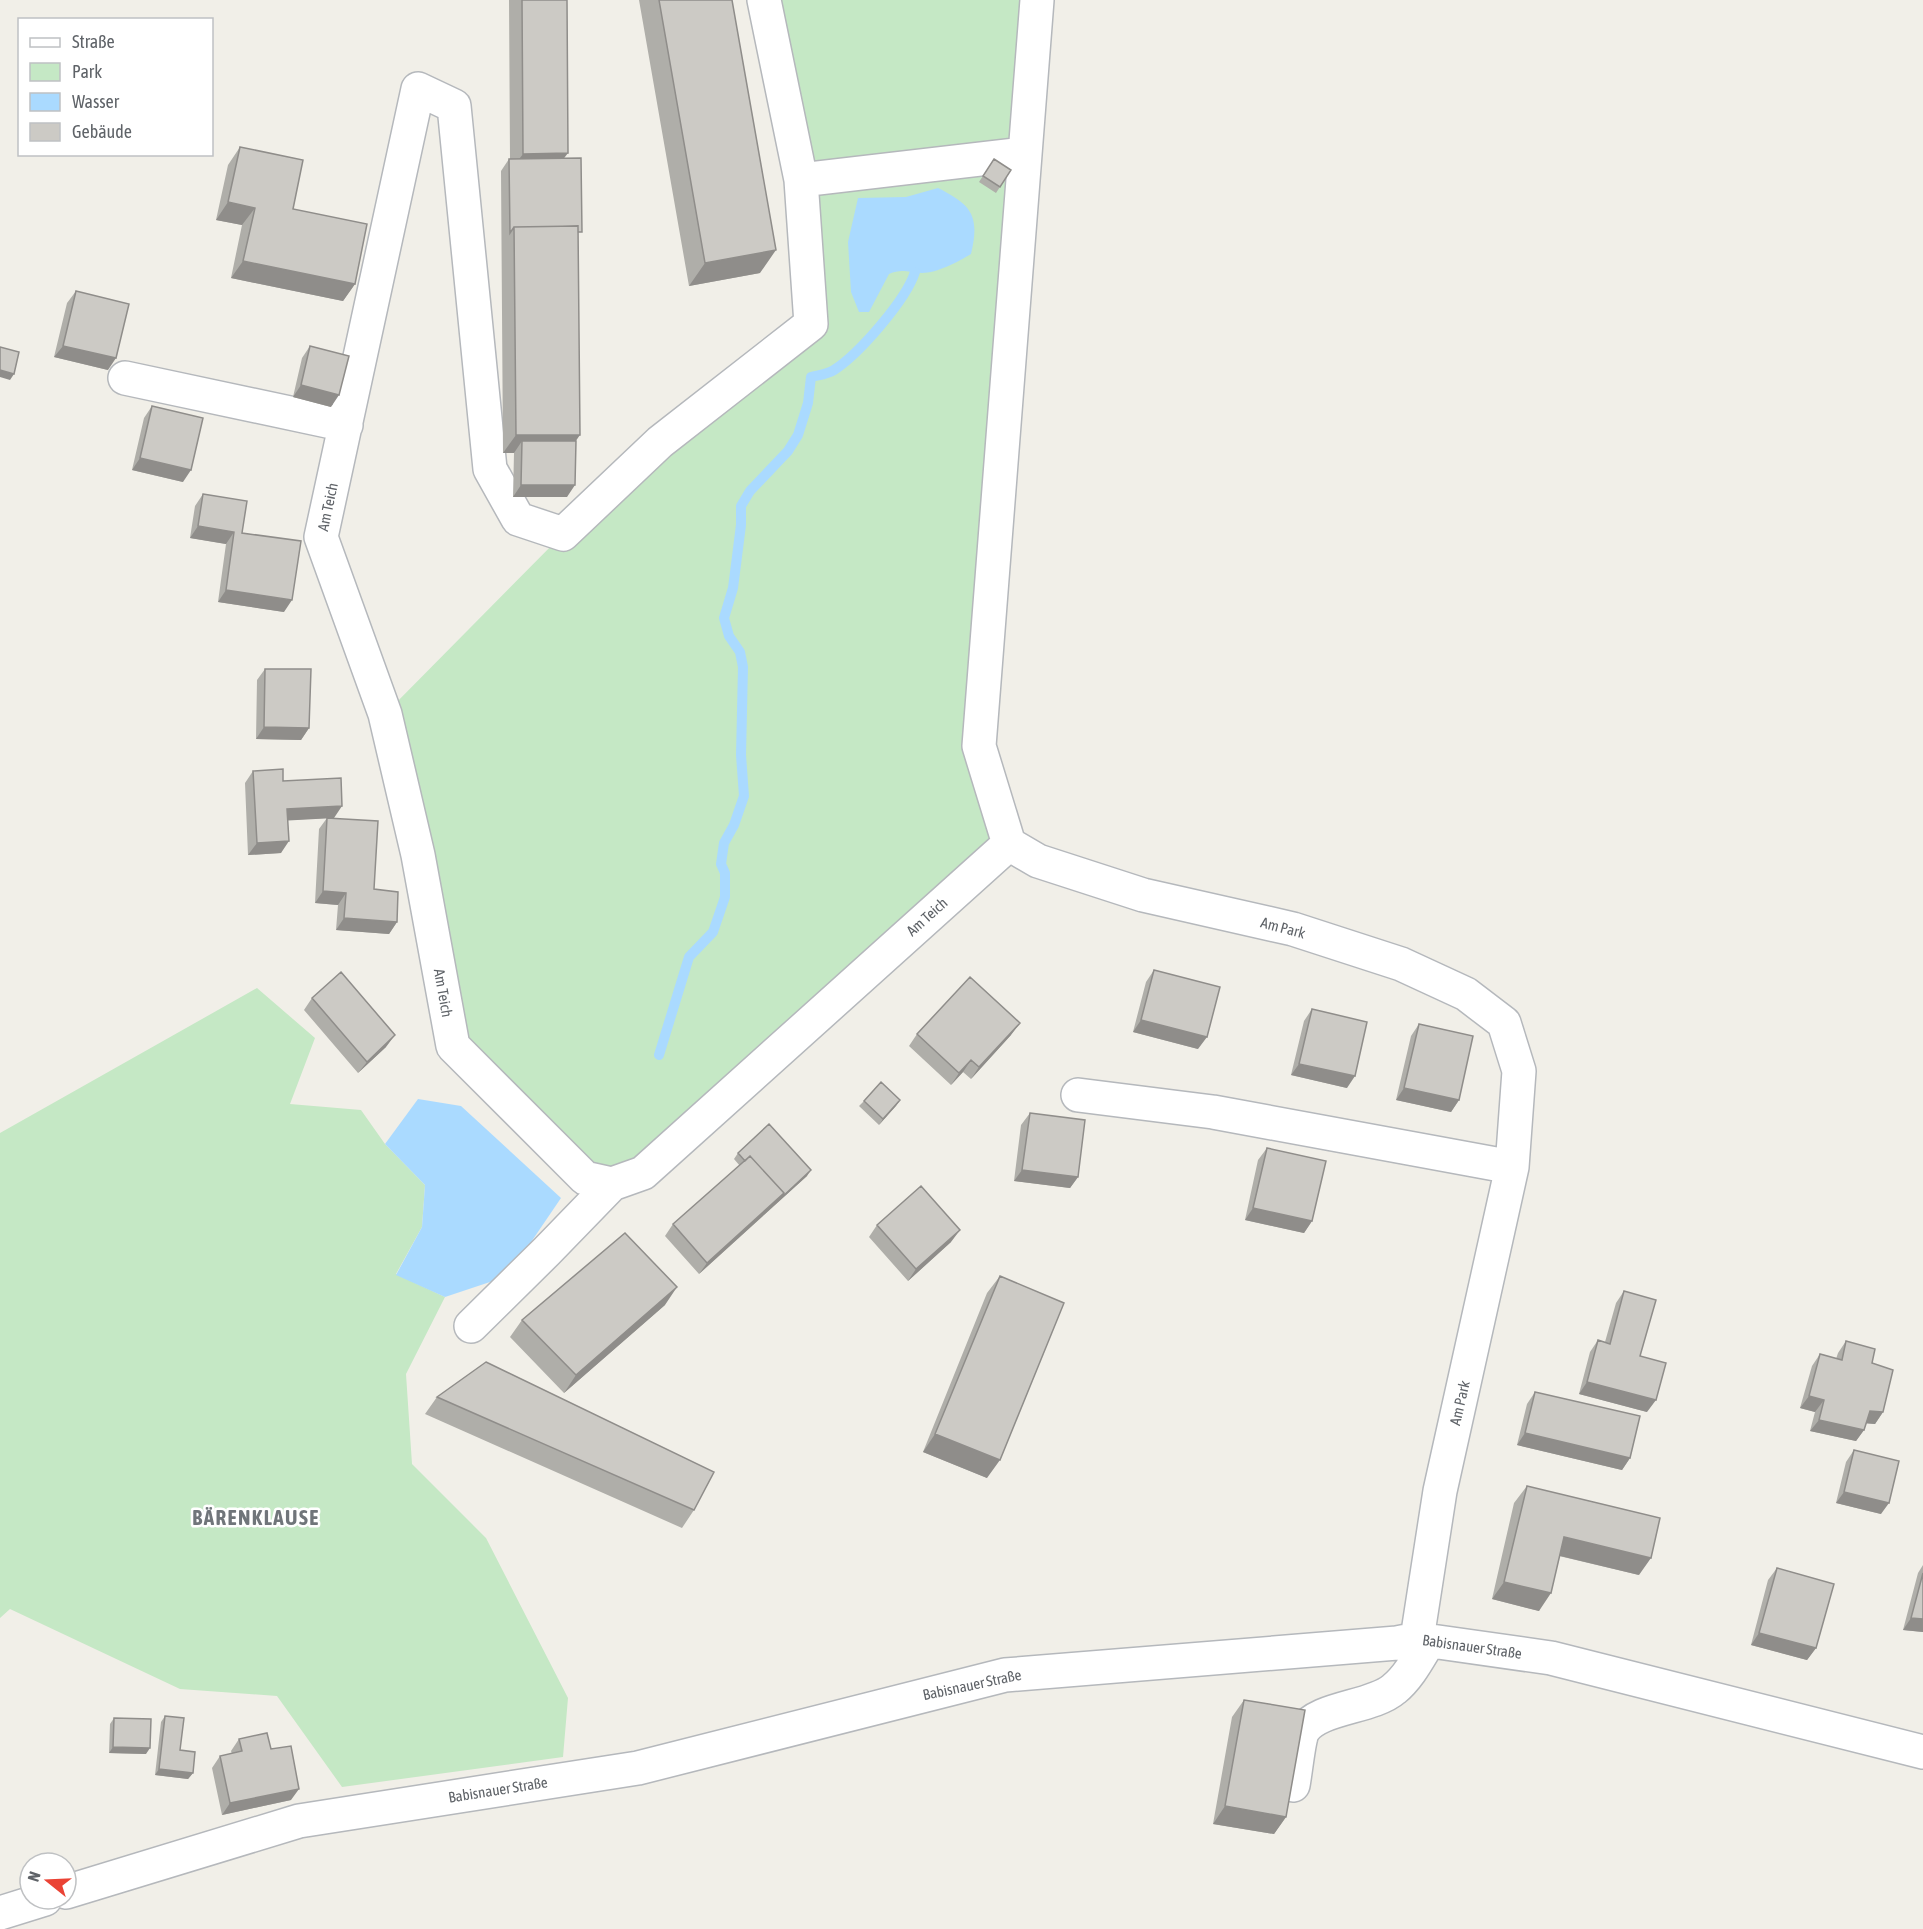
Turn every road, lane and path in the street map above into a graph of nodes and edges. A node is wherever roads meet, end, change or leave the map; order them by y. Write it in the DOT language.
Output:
graph roads {
  1 [pos="764,0"];
  2 [pos="1037,0"];
  3 [pos="1024,154"];
  4 [pos="801,180"];
  5 [pos="125,378"];
  6 [pos="346,425"];
  7 [pos="1009,844"];
  8 [pos="1078,1095"];
  9 [pos="1512,1167"];
  10 [pos="612,1184"];
  11 [pos="471,1326"];
  12 [pos="1423,1640"];
  13 [pos="1923,1752"];
  14 [pos="1293,1785"];
  15 [pos="78,1888"];
  16 [pos="18,1907"];
  17 [pos="0,1913"];
  1 -- 4 [label="street"];
  2 -- 3 [label="street"];
  3 -- 4 [label="street"];
  3 -- 7 [label="street"];
  4 -- 6 [label="street, Am Teich"];
  5 -- 6 [label="street"];
  6 -- 10 [label="street, Am Teich"];
  7 -- 9 [label="street, Am Park"];
  7 -- 10 [label="street, Am Teich"];
  8 -- 9 [label="street"];
  9 -- 12 [label="street, Am Park"];
  10 -- 11 [label="street"];
  12 -- 13 [label="street, Babisnauer Straße"];
  12 -- 14 [label="street"];
  12 -- 15 [label="street, Babisnauer Straße"];
  16 -- 17 [label="street"];
}
